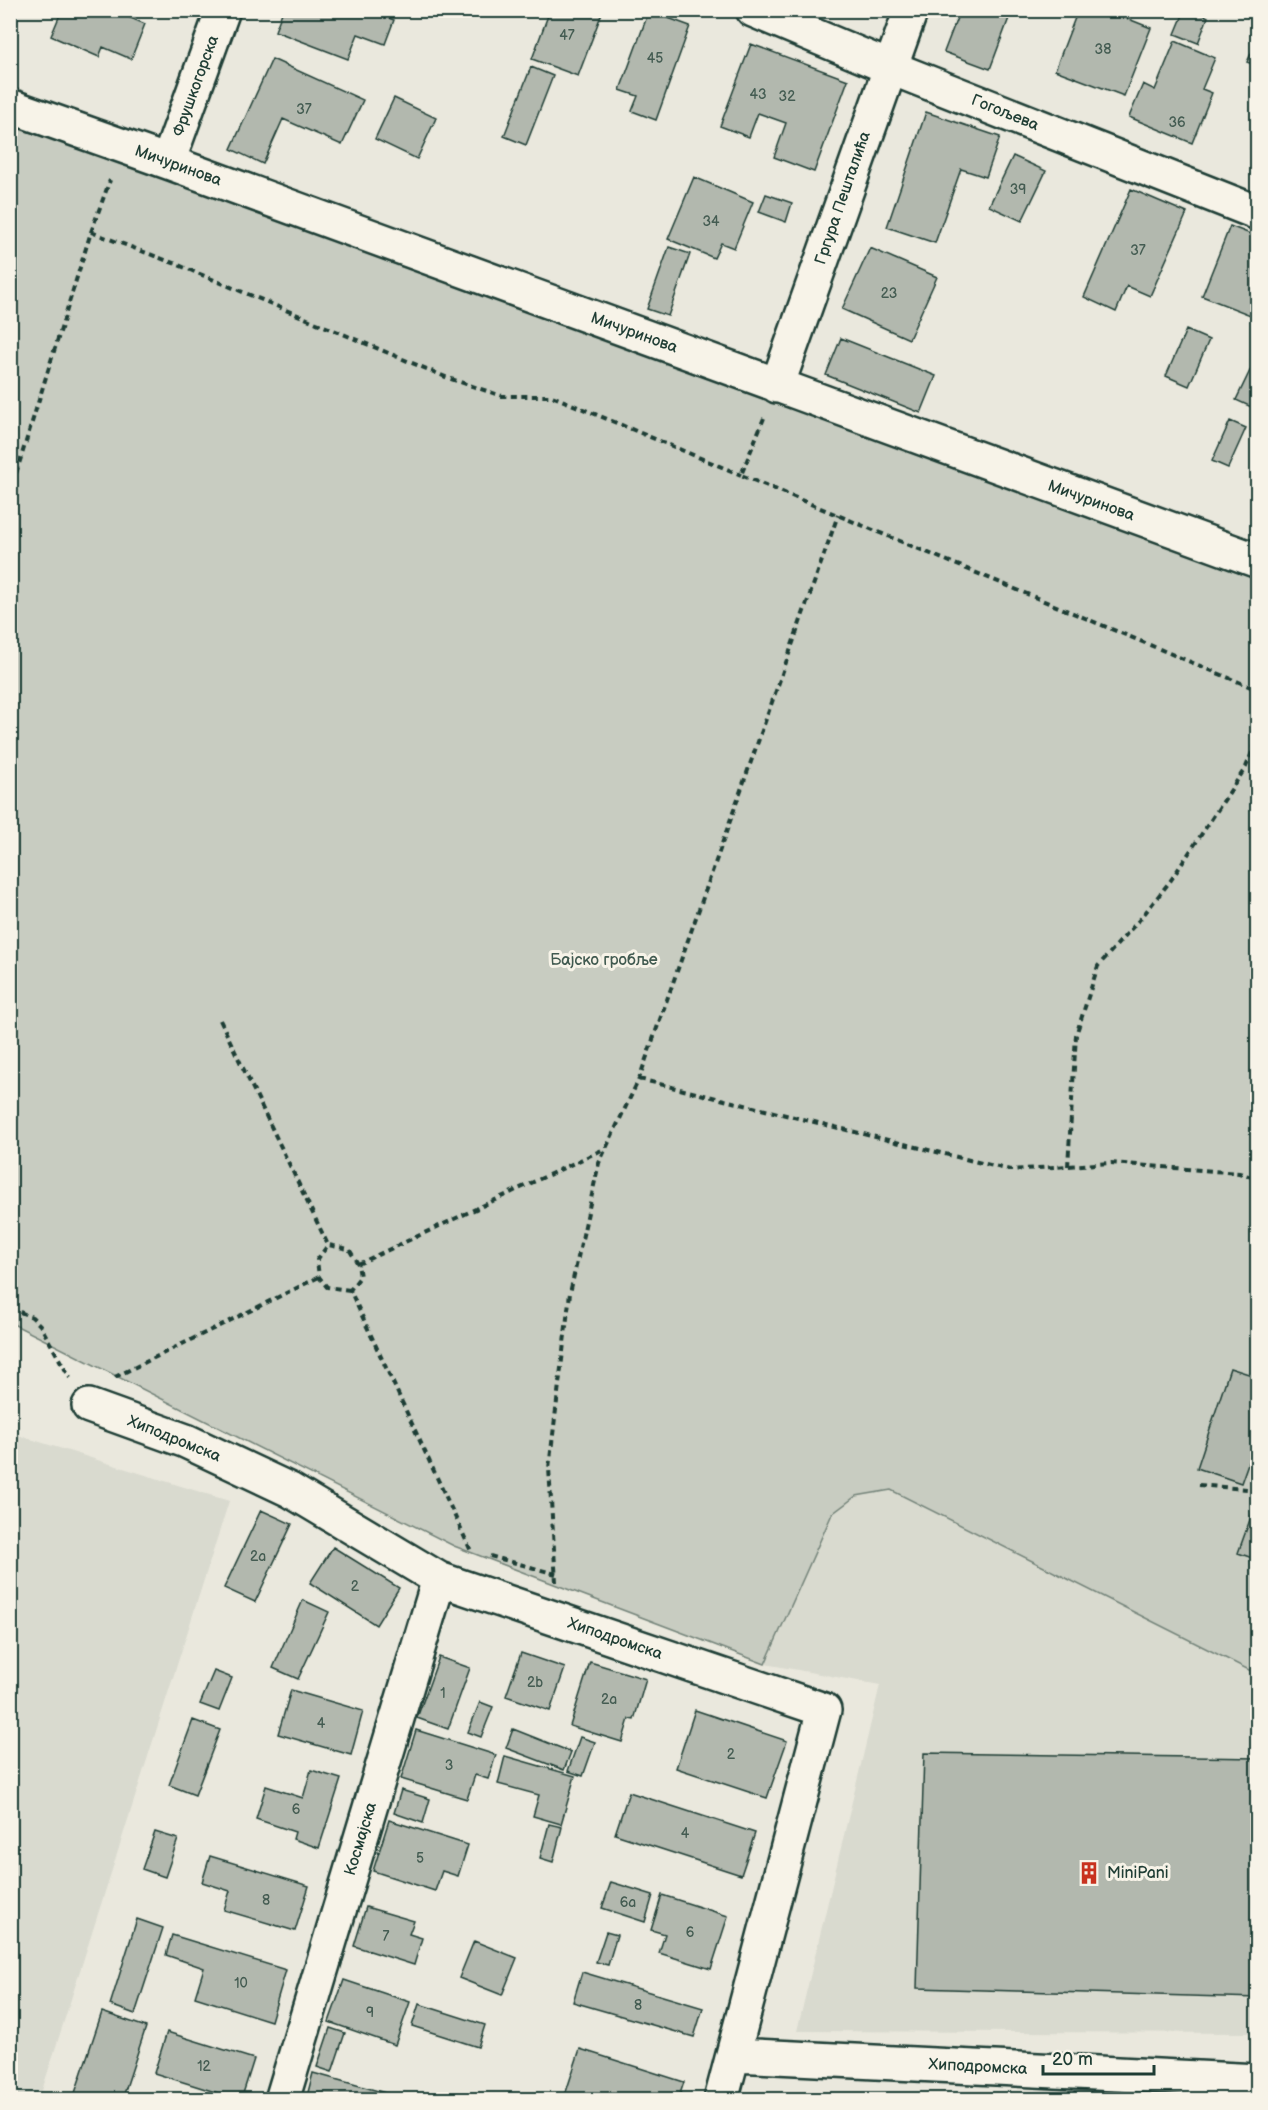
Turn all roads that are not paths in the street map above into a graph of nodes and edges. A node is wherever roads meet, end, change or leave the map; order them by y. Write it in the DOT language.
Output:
graph roads {
  1 [pos="223,10"];
  2 [pos="753,10"];
  3 [pos="911,10"];
  4 [pos="889,67"];
  5 [pos="10,106"];
  6 [pos="168,162"];
  7 [pos="1257,213"];
  8 [pos="777,386"];
  9 [pos="1257,561"];
  10 [pos="85,1400"];
  11 [pos="439,1579"];
  12 [pos="734,2055"];
  13 [pos="1257,2081"];
  14 [pos="282,2100"];
  15 [pos="722,2100"];
  1 -- 6 [label="street, Фрушкогорска"];
  2 -- 4 [label="street, Гогољева"];
  3 -- 4 [label="street, Гргура Пешталића"];
  4 -- 7 [label="street, Гогољева"];
  4 -- 8 [label="street, Гргура Пешталића"];
  5 -- 6 [label="street, Мичуринова"];
  6 -- 8 [label="street, Мичуринова"];
  8 -- 9 [label="street, Мичуринова"];
  10 -- 11 [label="street, Хиподромска"];
  11 -- 12 [label="street, Хиподромска"];
  11 -- 14 [label="street, Космајска"];
  12 -- 13 [label="street, Хиподромска"];
  12 -- 15 [label="street, Хиподромска"];
}
